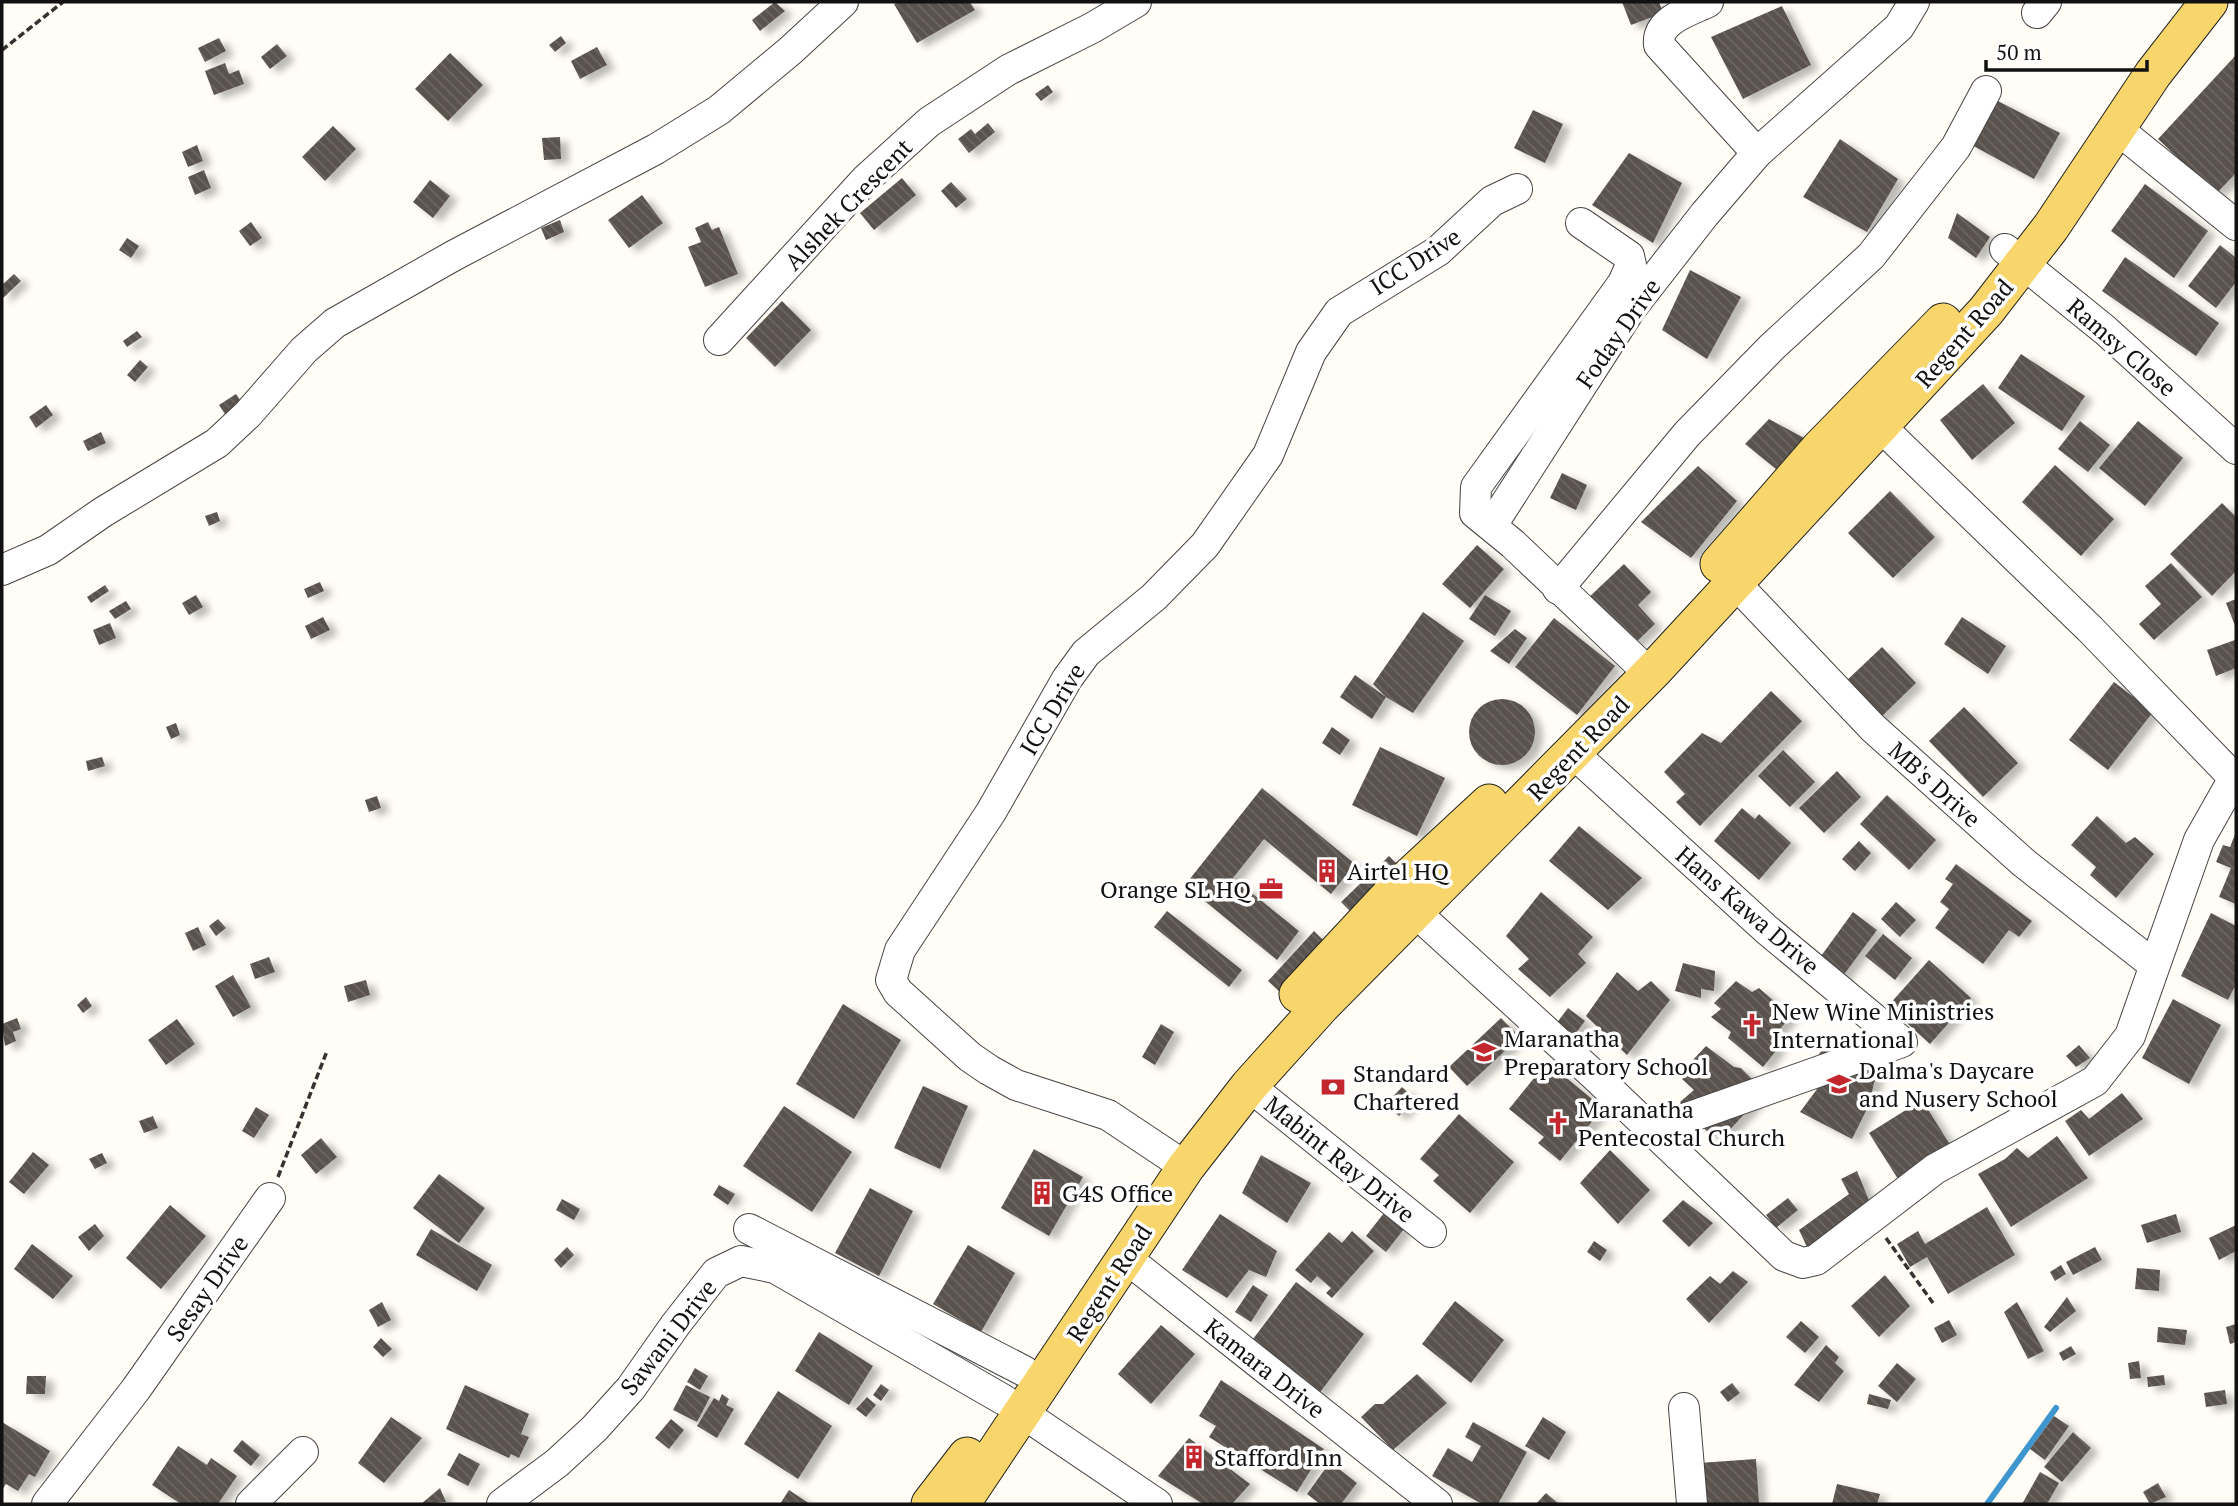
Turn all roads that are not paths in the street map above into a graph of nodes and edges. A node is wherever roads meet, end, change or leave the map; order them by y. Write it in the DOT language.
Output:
graph roads {
  1 [pos="843,2"];
  2 [pos="1136,2"];
  3 [pos="1708,2"];
  4 [pos="1914,2"];
  5 [pos="2176,2"];
  6 [pos="2209,2"];
  7 [pos="1986,91"];
  8 [pos="2116,128"];
  9 [pos="1756,153"];
  10 [pos="1517,189"];
  11 [pos="1581,223"];
  12 [pos="2236,225"];
  13 [pos="2015,256"];
  14 [pos="719,340"];
  15 [pos="1872,415"];
  16 [pos="2236,449"];
  17 [pos="1492,524"];
  18 [pos="2,570"];
  19 [pos="1734,582"];
  20 [pos="1558,589"];
  21 [pos="1641,666"];
  22 [pos="1573,753"];
  23 [pos="2232,767"];
  24 [pos="1414,911"];
  25 [pos="2154,965"];
  26 [pos="1312,996"];
  27 [pos="1249,1086"];
  28 [pos="1672,1123"];
  29 [pos="1176,1159"];
  30 [pos="270,1198"];
  31 [pos="749,1229"];
  32 [pos="1431,1232"];
  33 [pos="1126,1258"];
  34 [pos="1024,1370"];
  35 [pos="1014,1407"];
  36 [pos="1684,1408"];
  37 [pos="303,1452"];
  38 [pos="47,1504"];
  39 [pos="251,1504"];
  40 [pos="502,1504"];
  41 [pos="930,1504"];
  42 [pos="961,1504"];
  43 [pos="1157,1504"];
  44 [pos="1437,1504"];
  45 [pos="1692,1504"];
  1 -- 18 [label="street"];
  2 -- 14 [label="street, Alshek Crescent"];
  3 -- 9 [label="street"];
  4 -- 9 [label="street, Foday Drive"];
  5 -- 13 [label="main road, Regent Road"];
  6 -- 8 [label="main road, Regent Road"];
  7 -- 20 [label="street"];
  8 -- 12 [label="street"];
  8 -- 13 [label="main road, Regent Road"];
  9 -- 17 [label="street, Foday Drive"];
  10 -- 29 [label="street, ICC Drive"];
  11 -- 17 [label="street"];
  13 -- 15 [label="main road, Regent Road"];
  13 -- 16 [label="street, Ramsy Close"];
  15 -- 19 [label="main road, Regent Road"];
  15 -- 21 [label="main road, Regent Road"];
  15 -- 23 [label="street"];
  17 -- 20 [label="street"];
  19 -- 21 [label="main road, Regent Road"];
  19 -- 25 [label="street, MB's Drive"];
  20 -- 21 [label="street"];
  21 -- 22 [label="main road, Regent Road"];
  21 -- 26 [label="main road, Regent Road"];
  22 -- 24 [label="main road, Regent Road"];
  22 -- 28 [label="street, Hans Kawa Drive"];
  23 -- 25 [label="street"];
  24 -- 25 [label="street"];
  24 -- 26 [label="main road, Regent Road"];
  26 -- 27 [label="main road, Regent Road"];
  26 -- 29 [label="main road, Regent Road"];
  27 -- 29 [label="main road, Regent Road"];
  27 -- 32 [label="street, Mabint Ray Drive"];
  29 -- 33 [label="main road, Regent Road"];
  29 -- 34 [label="main road, Regent Road"];
  30 -- 38 [label="street, Sesay Drive"];
  31 -- 34 [label="street"];
  33 -- 35 [label="main road, Regent Road"];
  33 -- 44 [label="street, Kamara Drive"];
  34 -- 35 [label="main road, Regent Road"];
  35 -- 40 [label="street, Sawani Drive"];
  35 -- 41 [label="main road, Regent Road"];
  35 -- 42 [label="main road, Regent Road"];
  35 -- 43 [label="street, Sawani Drive"];
  36 -- 45 [label="street"];
  37 -- 39 [label="street"];
}
